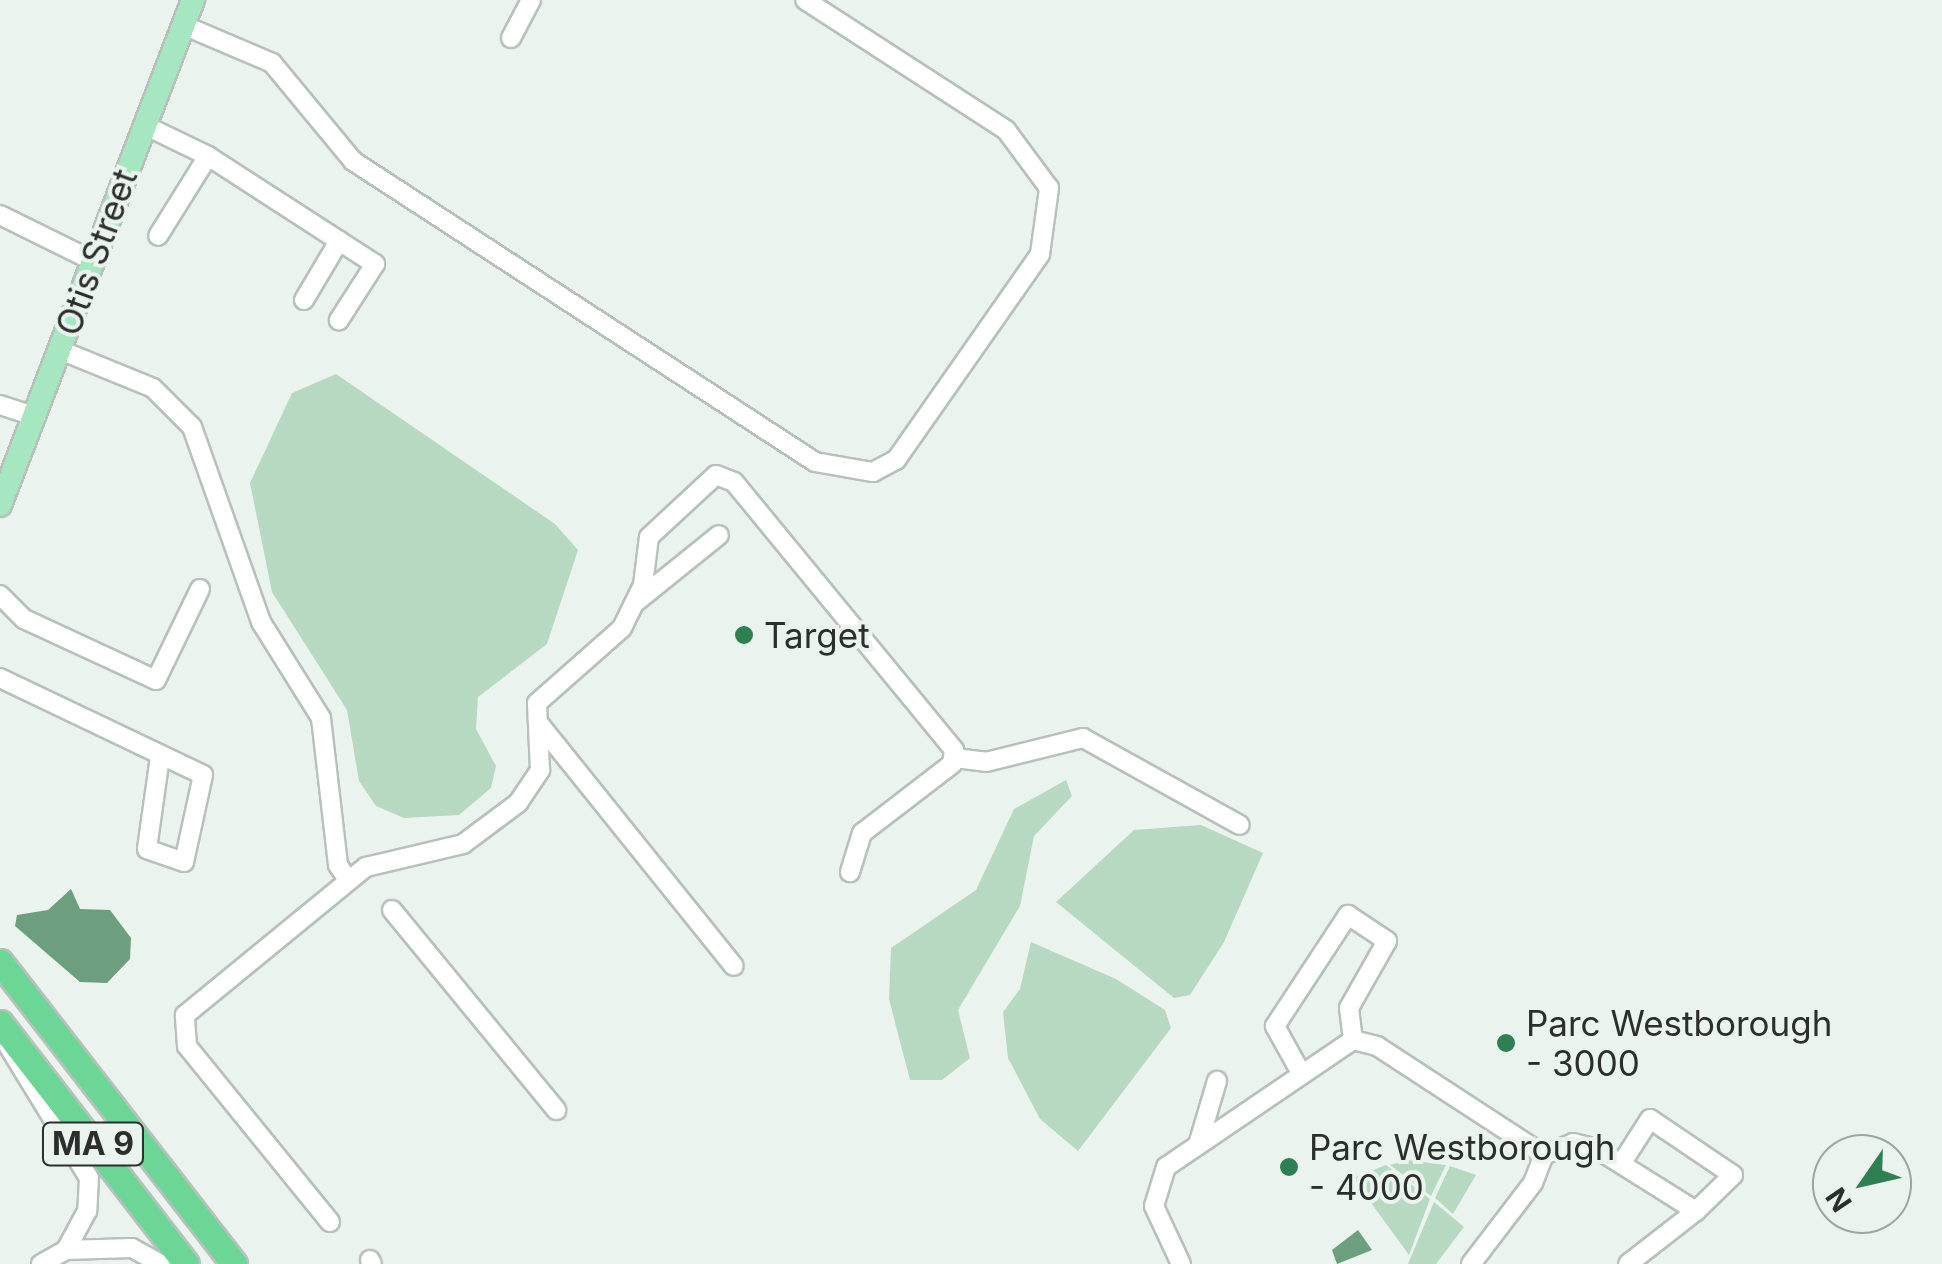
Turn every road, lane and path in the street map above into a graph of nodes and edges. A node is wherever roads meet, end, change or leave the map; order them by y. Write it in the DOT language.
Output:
graph roads {
  1 [pos="192,0"];
  2 [pos="531,0"];
  3 [pos="805,0"];
  4 [pos="183,25"];
  5 [pos="511,38"];
  6 [pos="144,125"];
  7 [pos="208,156"];
  8 [pos="0,214"];
  9 [pos="158,236"];
  10 [pos="339,241"];
  11 [pos="91,260"];
  12 [pos="304,300"];
  13 [pos="339,320"];
  14 [pos="60,350"];
  15 [pos="0,405"];
  16 [pos="36,417"];
  17 [pos="0,505"];
  18 [pos="718,535"];
  19 [pos="200,590"];
  20 [pos="0,596"];
  21 [pos="637,602"];
  22 [pos="0,678"];
  23 [pos="535,719"];
  24 [pos="160,756"];
  25 [pos="955,758"];
  26 [pos="568,760"];
  27 [pos="528,792"];
  28 [pos="1240,825"];
  29 [pos="850,872"];
  30 [pos="348,880"];
  31 [pos="392,910"];
  32 [pos="0,962"];
  33 [pos="734,966"];
  34 [pos="0,1026"];
  35 [pos="1352,1040"];
  36 [pos="1300,1073"];
  37 [pos="1217,1082"];
  38 [pos="556,1110"];
  39 [pos="1198,1145"];
  40 [pos="1544,1154"];
  41 [pos="1623,1162"];
  42 [pos="1696,1211"];
  43 [pos="330,1222"];
  44 [pos="66,1250"];
  45 [pos="42,1264"];
  46 [pos="162,1264"];
  47 [pos="186,1264"];
  48 [pos="234,1264"];
  49 [pos="1181,1264"];
  50 [pos="1471,1264"];
  51 [pos="1628,1264"];
  1 -- 4 [label="main road, Otis Street"];
  2 -- 5 [label="street"];
  3 -- 4 [label="street"];
  4 -- 6 [label="main road, Otis Street"];
  6 -- 7 [label="street"];
  6 -- 11 [label="main road, Otis Street"];
  7 -- 9 [label="street"];
  7 -- 10 [label="street"];
  8 -- 11 [label="street"];
  10 -- 12 [label="street"];
  10 -- 13 [label="street"];
  11 -- 14 [label="main road, Otis Street"];
  14 -- 16 [label="main road, Otis Street"];
  14 -- 30 [label="street"];
  15 -- 16 [label="street"];
  16 -- 17 [label="main road, Otis Street"];
  18 -- 21 [label="street"];
  19 -- 20 [label="street"];
  21 -- 23 [label="street"];
  21 -- 25 [label="street"];
  22 -- 24 [label="street"];
  23 -- 26 [label="street"];
  23 -- 27 [label="street"];
  24 -- 24 [label="street"];
  25 -- 28 [label="street"];
  25 -- 29 [label="street"];
  26 -- 27 [label="street"];
  26 -- 33 [label="street"];
  27 -- 30 [label="street"];
  30 -- 43 [label="street"];
  31 -- 38 [label="street"];
  32 -- 48 [label="highway, MA 9"];
  34 -- 44 [label="street"];
  34 -- 47 [label="highway, MA 9"];
  35 -- 36 [label="street"];
  35 -- 36 [label="street"];
  35 -- 40 [label="street"];
  36 -- 39 [label="street"];
  37 -- 39 [label="street"];
  39 -- 49 [label="street"];
  40 -- 41 [label="street"];
  40 -- 50 [label="street"];
  41 -- 42 [label="street"];
  41 -- 42 [label="street"];
  42 -- 51 [label="street"];
  44 -- 45 [label="street"];
  44 -- 46 [label="street"];
}
